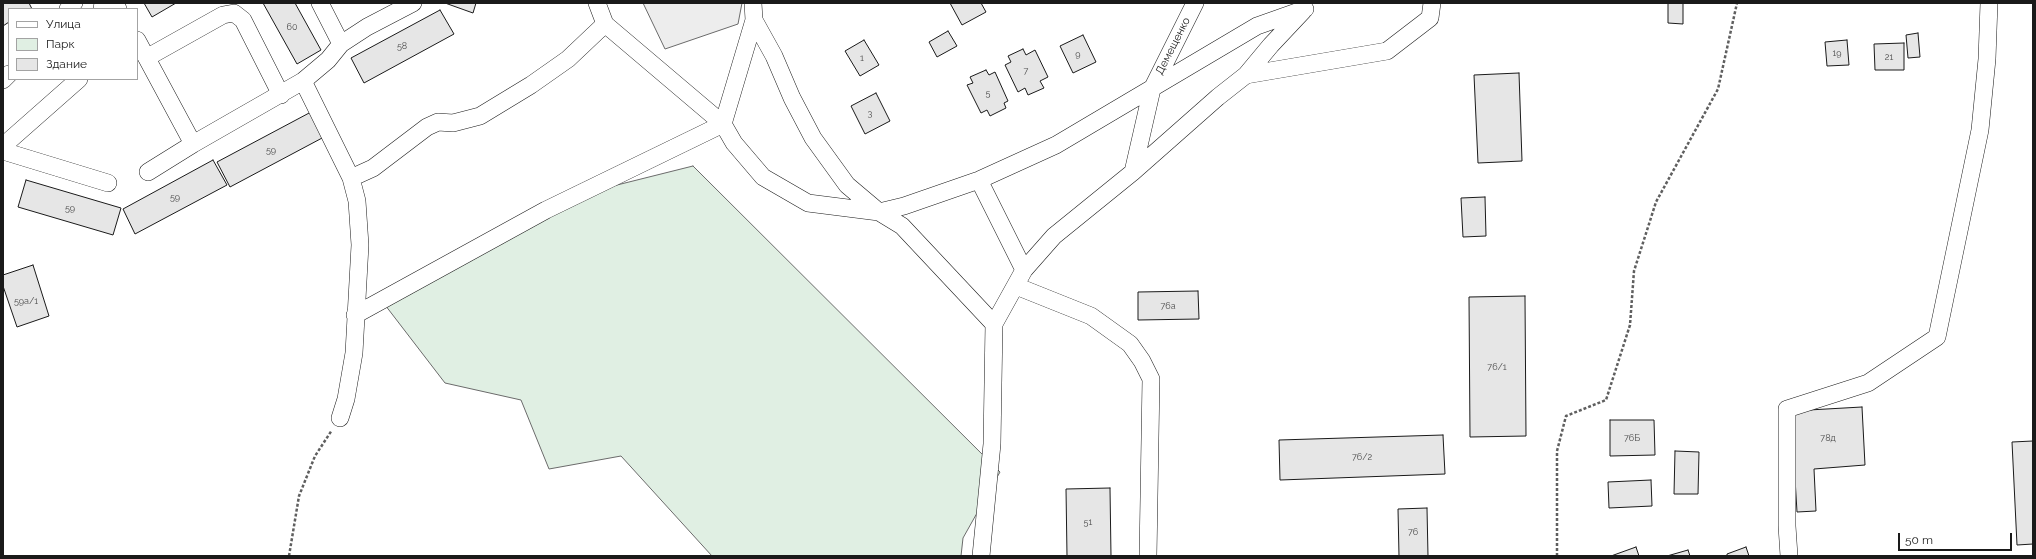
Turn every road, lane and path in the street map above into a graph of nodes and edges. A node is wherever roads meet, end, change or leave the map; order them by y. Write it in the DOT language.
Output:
graph roads {
  1 [pos="320,3"];
  2 [pos="413,3"];
  3 [pos="597,3"];
  4 [pos="753,3"];
  5 [pos="1195,3"];
  6 [pos="1432,3"];
  7 [pos="1737,3"];
  8 [pos="1989,3"];
  9 [pos="1309,6"];
  10 [pos="754,20"];
  11 [pos="605,24"];
  12 [pos="138,42"];
  13 [pos="341,44"];
  14 [pos="148,57"];
  15 [pos="1246,75"];
  16 [pos="78,80"];
  17 [pos="303,81"];
  18 [pos="1152,90"];
  19 [pos="281,95"];
  20 [pos="722,124"];
  21 [pos="193,144"];
  22 [pos="3,146"];
  23 [pos="3,150"];
  24 [pos="148,172"];
  25 [pos="1133,172"];
  26 [pos="351,178"];
  27 [pos="979,180"];
  28 [pos="108,183"];
  29 [pos="879,212"];
  30 [pos="1024,270"];
  31 [pos="1016,286"];
  32 [pos="355,315"];
  33 [pos="994,324"];
  34 [pos="340,418"];
  35 [pos="288,556"];
  36 [pos="981,556"];
  37 [pos="1148,556"];
  38 [pos="1557,556"];
  39 [pos="1790,556"];
  1 -- 13 [label="street"];
  2 -- 13 [label="street"];
  3 -- 11 [label="street"];
  4 -- 10 [label="street"];
  5 -- 18 [label="street, Демещенко"];
  6 -- 15 [label="street"];
  7 -- 38 [label="path"];
  8 -- 39 [label="street"];
  9 -- 15 [label="street"];
  9 -- 18 [label="street"];
  10 -- 20 [label="street"];
  10 -- 29 [label="street"];
  11 -- 20 [label="street"];
  11 -- 26 [label="street"];
  12 -- 14 [label="street"];
  13 -- 17 [label="street"];
  14 -- 19 [label="street"];
  14 -- 21 [label="street"];
  15 -- 25 [label="street"];
  16 -- 22 [label="street"];
  17 -- 19 [label="street"];
  17 -- 26 [label="street"];
  18 -- 25 [label="street, Демещенко"];
  18 -- 27 [label="street"];
  19 -- 21 [label="street"];
  20 -- 29 [label="street"];
  20 -- 32 [label="street"];
  21 -- 24 [label="street"];
  23 -- 28 [label="street"];
  25 -- 30 [label="street"];
  26 -- 32 [label="street"];
  27 -- 29 [label="street"];
  27 -- 30 [label="street"];
  29 -- 33 [label="street"];
  30 -- 31 [label="street"];
  31 -- 33 [label="street"];
  31 -- 37 [label="street"];
  32 -- 34 [label="street"];
  33 -- 36 [label="street"];
  34 -- 35 [label="path"];
}
